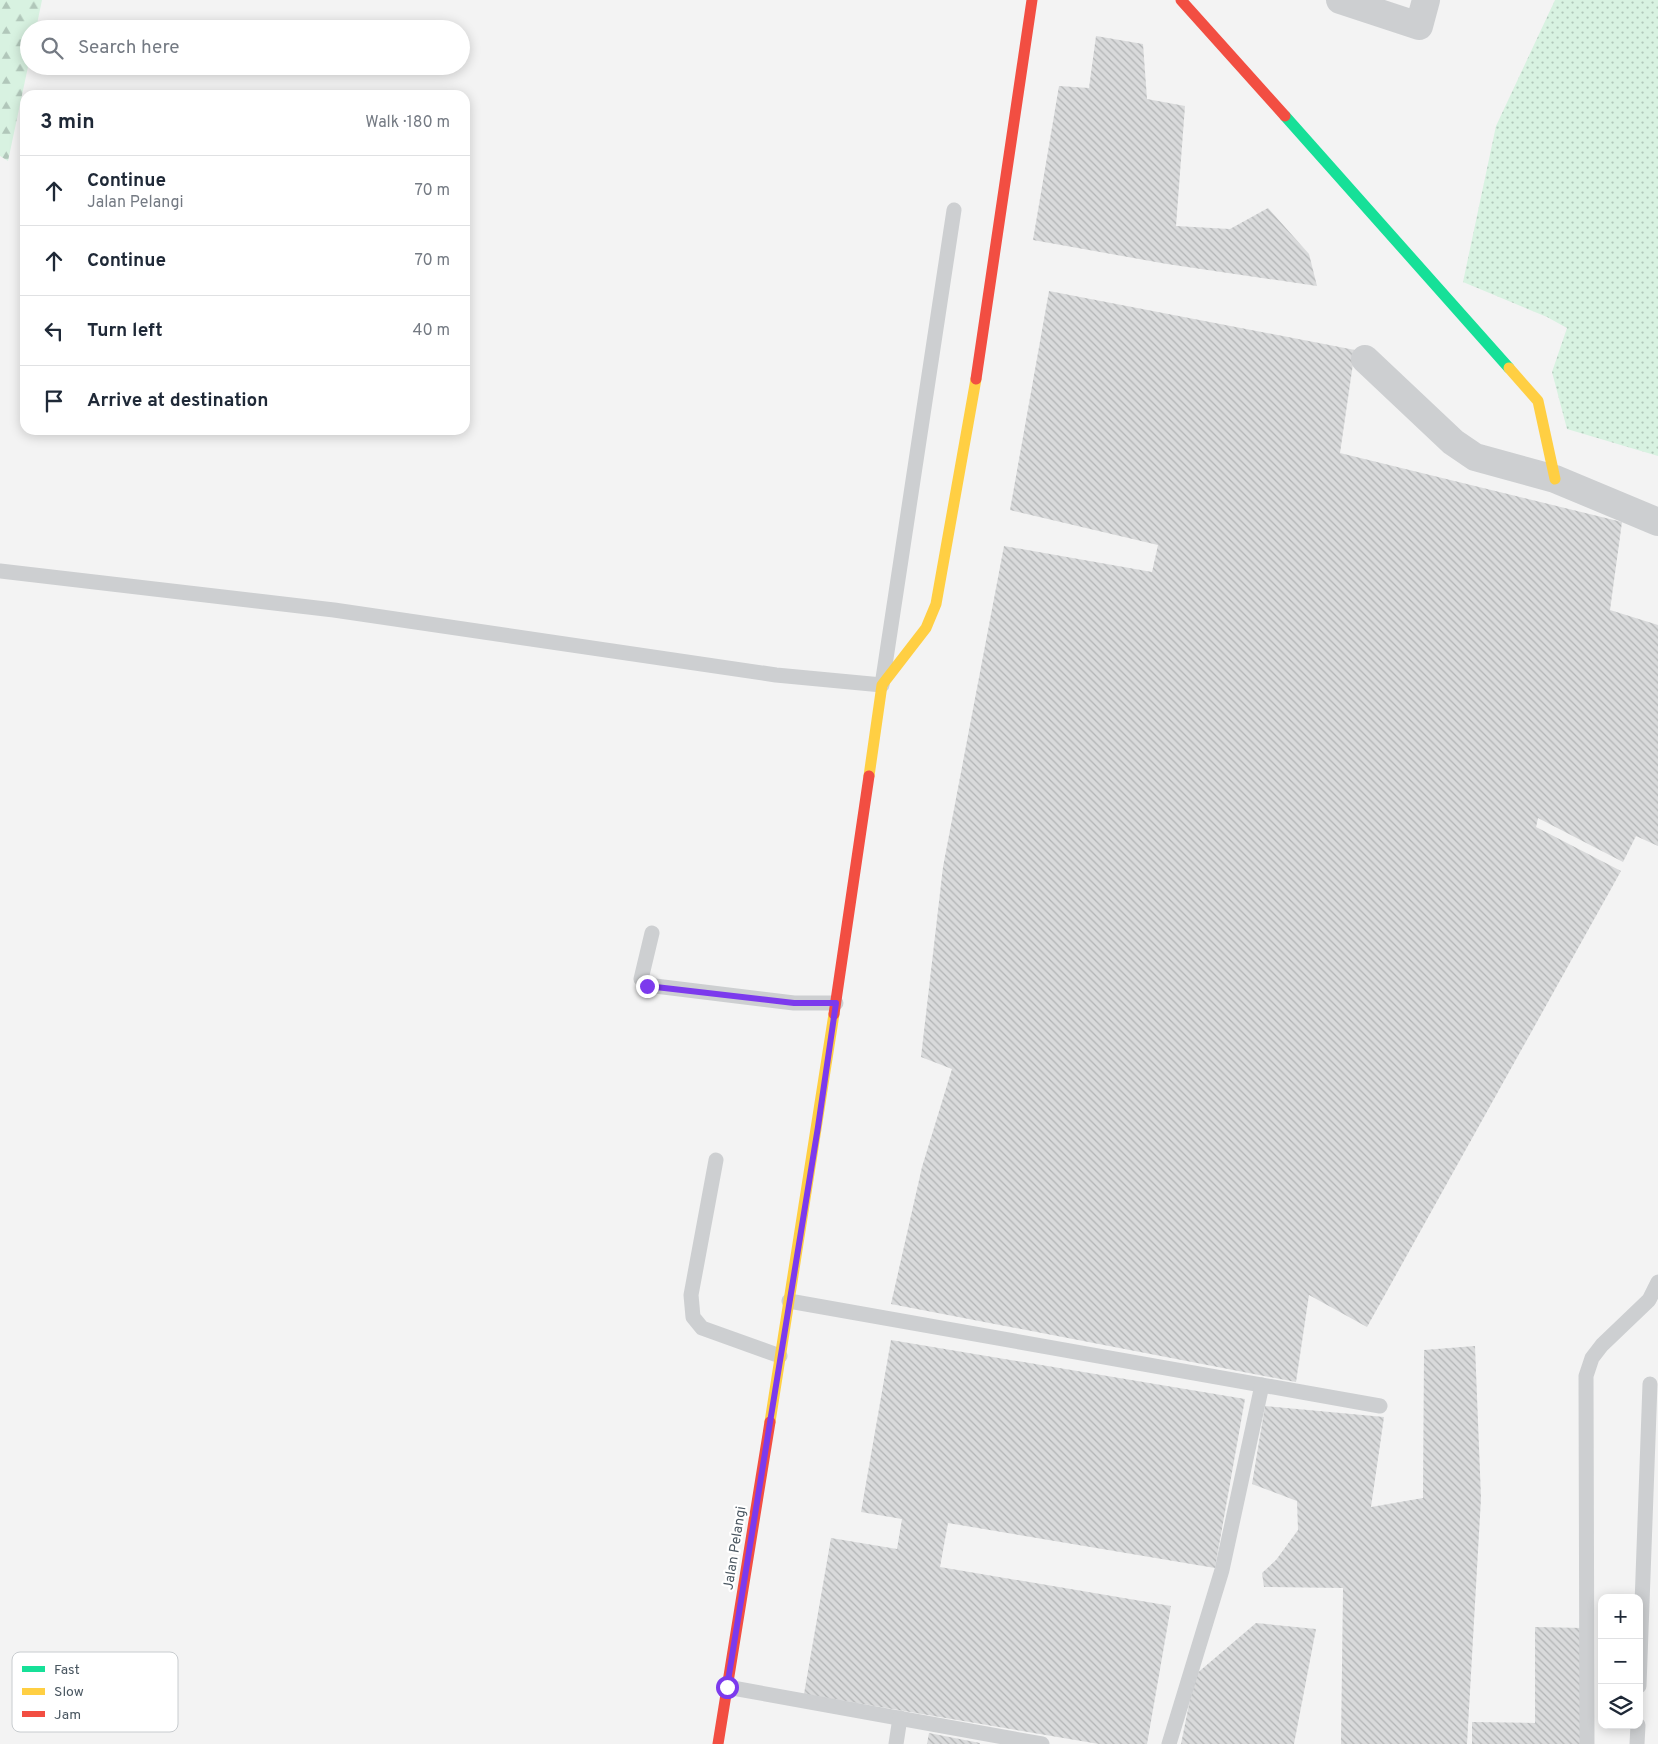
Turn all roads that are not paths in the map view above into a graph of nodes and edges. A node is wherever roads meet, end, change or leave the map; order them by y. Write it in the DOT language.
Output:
graph roads {
  1 [pos="1032,0"];
  2 [pos="1180,0"];
  3 [pos="1340,0"];
  4 [pos="1426,0"];
  5 [pos="954,210"];
  6 [pos="1365,359"];
  7 [pos="1555,479"];
  8 [pos="1658,522"];
  9 [pos="0,571"];
  10 [pos="882,685"];
  11 [pos="652,933"];
  12 [pos="836,1003"];
  13 [pos="716,1160"];
  14 [pos="1658,1282"];
  15 [pos="789,1301"];
  16 [pos="780,1356"];
  17 [pos="1650,1384"];
  18 [pos="1262,1385"];
  19 [pos="1380,1406"];
  20 [pos="1639,1684"];
  21 [pos="727,1687"];
  22 [pos="900,1718"];
  23 [pos="1638,1729"];
  24 [pos="718,1744"];
  25 [pos="896,1744"];
  26 [pos="1042,1744"];
  27 [pos="1169,1744"];
  28 [pos="1587,1744"];
  29 [pos="1637,1744"];
  1 -- 10 [label="street"];
  2 -- 7 [label="street"];
  3 -- 4 [label="street"];
  5 -- 10 [label="lane"];
  6 -- 7 [label="street"];
  7 -- 8 [label="street"];
  9 -- 10 [label="lane"];
  10 -- 12 [label="street, Jalan Pelangi"];
  11 -- 12 [label="lane"];
  12 -- 15 [label="street, Jalan Pelangi"];
  13 -- 16 [label="lane"];
  14 -- 28 [label="lane"];
  15 -- 16 [label="street, Jalan Pelangi"];
  15 -- 18 [label="lane"];
  16 -- 21 [label="street, Jalan Pelangi"];
  17 -- 20 [label="lane"];
  18 -- 19 [label="lane"];
  18 -- 27 [label="lane"];
  21 -- 22 [label="lane"];
  21 -- 24 [label="street, Jalan Pelangi"];
  22 -- 25 [label="lane"];
  22 -- 26 [label="lane"];
  23 -- 29 [label="lane"];
}
